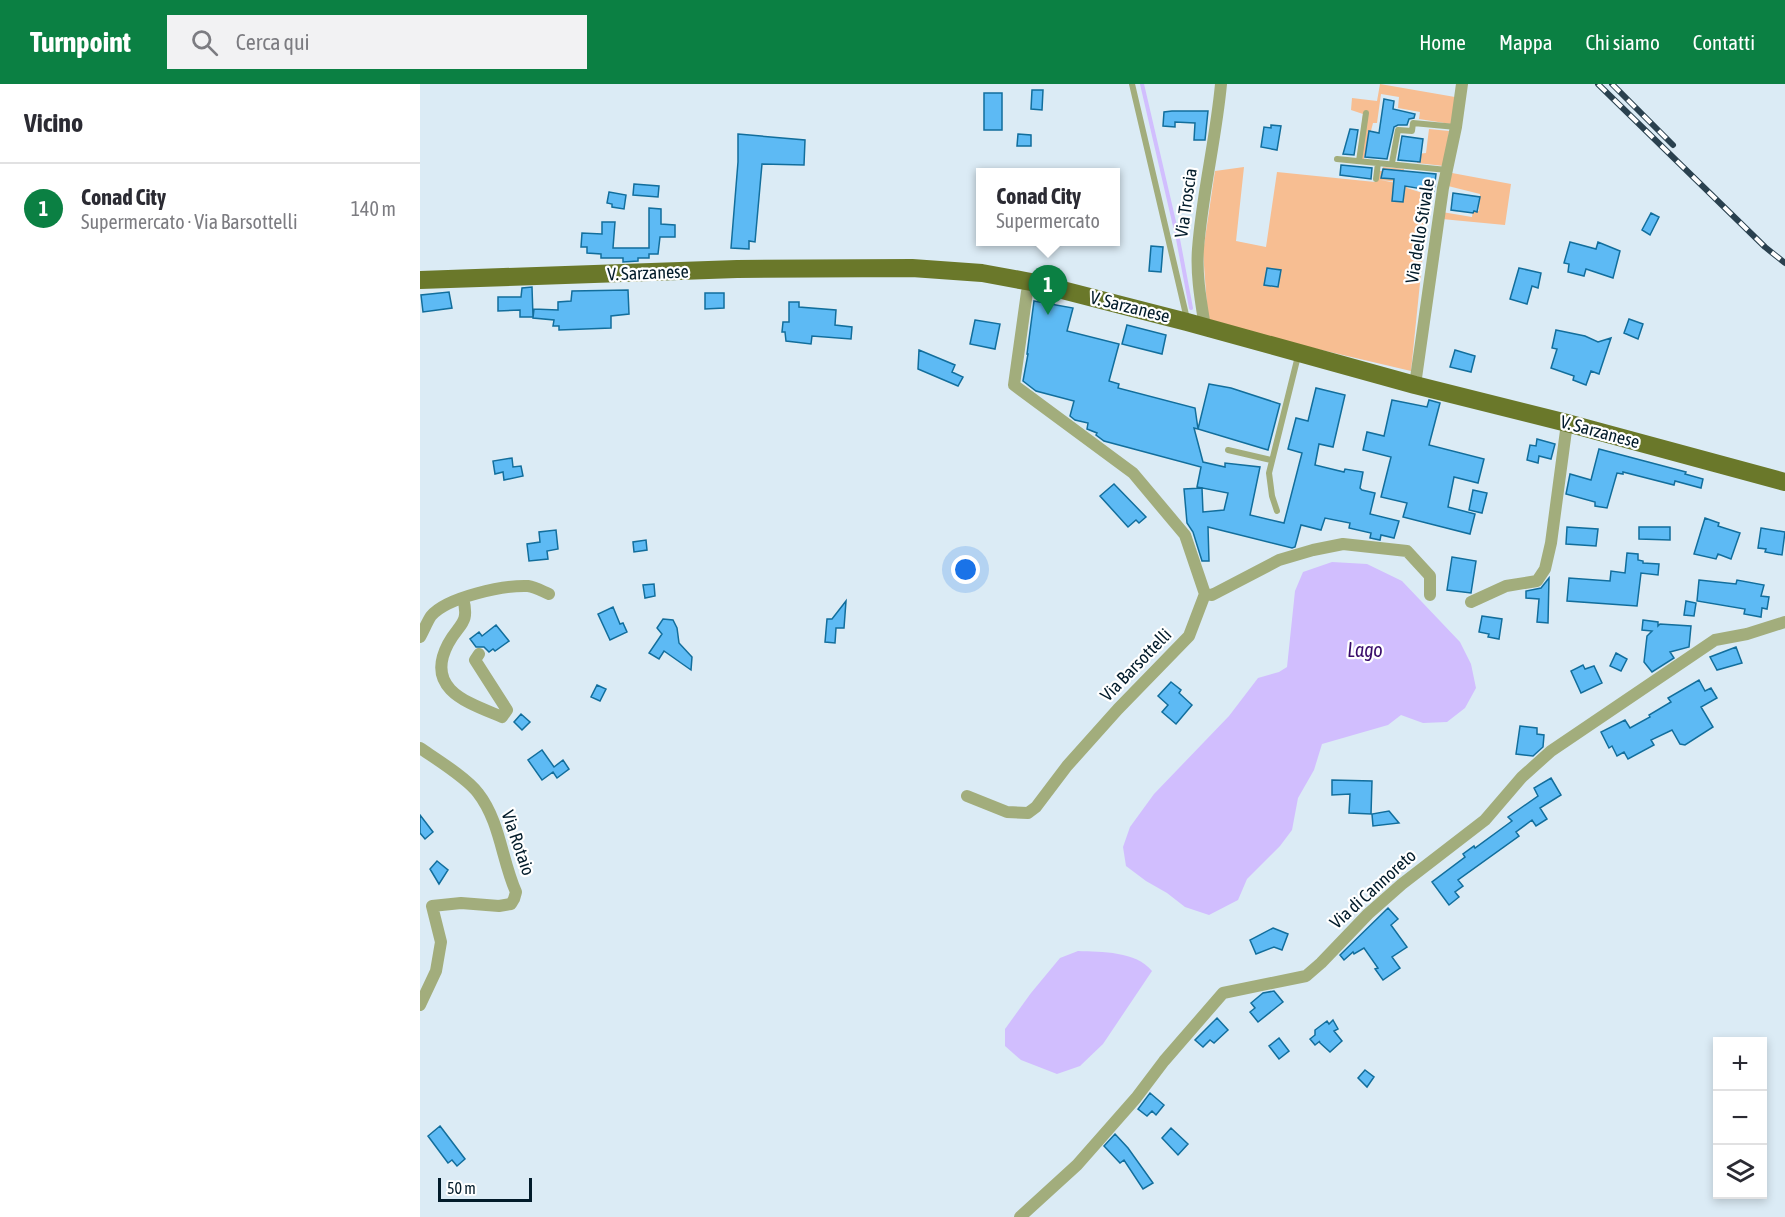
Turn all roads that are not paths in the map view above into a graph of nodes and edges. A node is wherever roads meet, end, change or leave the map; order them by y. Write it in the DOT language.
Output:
graph roads {
  1 [pos="1132,84"];
  2 [pos="1221,84"];
  3 [pos="1462,84"];
  4 [pos="1366,113"];
  5 [pos="1456,127"];
  6 [pos="1337,159"];
  7 [pos="1359,161"];
  8 [pos="1378,163"];
  9 [pos="1392,163"];
  10 [pos="1447,170"];
  11 [pos="1376,179"];
  12 [pos="420,280"];
  13 [pos="1031,282"];
  14 [pos="1196,325"];
  15 [pos="1299,352"];
  16 [pos="1415,384"];
  17 [pos="1567,423"];
  18 [pos="1228,450"];
  19 [pos="1271,460"];
  20 [pos="1785,482"];
  21 [pos="1277,511"];
  22 [pos="549,594"];
  23 [pos="1205,594"];
  24 [pos="1430,595"];
  25 [pos="463,598"];
  26 [pos="1471,602"];
  27 [pos="1785,622"];
  28 [pos="420,637"];
  29 [pos="479,654"];
  30 [pos="420,748"];
  31 [pos="968,796"];
  32 [pos="420,1005"];
  33 [pos="1020,1217"];
  1 -- 14 [label="lane"];
  2 -- 14 [label="street, Via Troscia"];
  3 -- 5 [label="street, Via dello Stivale"];
  4 -- 7 [label="lane"];
  5 -- 9 [label="lane"];
  5 -- 10 [label="street, Via dello Stivale"];
  6 -- 7 [label="lane"];
  7 -- 8 [label="lane"];
  8 -- 9 [label="lane"];
  8 -- 11 [label="lane"];
  9 -- 10 [label="lane"];
  10 -- 16 [label="street, Via dello Stivale"];
  12 -- 13 [label="main road, V. Sarzanese"];
  13 -- 14 [label="main road, V. Sarzanese"];
  13 -- 23 [label="street"];
  14 -- 15 [label="main road, V. Sarzanese"];
  15 -- 16 [label="main road, V. Sarzanese"];
  15 -- 19 [label="lane"];
  16 -- 17 [label="main road, V. Sarzanese"];
  17 -- 20 [label="main road, V. Sarzanese"];
  17 -- 26 [label="street"];
  18 -- 19 [label="lane"];
  19 -- 21 [label="lane"];
  22 -- 25 [label="street"];
  23 -- 24 [label="street"];
  23 -- 31 [label="street, Via Barsottelli"];
  25 -- 28 [label="street"];
  25 -- 29 [label="street"];
  27 -- 33 [label="street, Via di Cannoreto"];
  30 -- 32 [label="street, Via Rotaio"];
}
